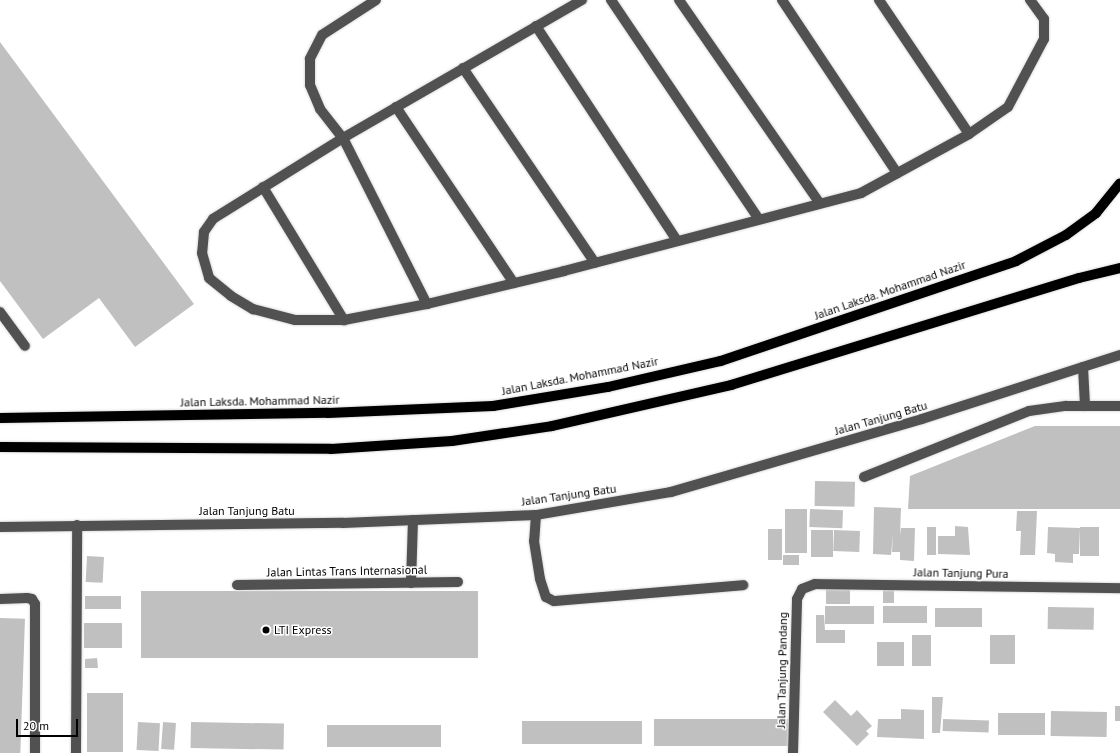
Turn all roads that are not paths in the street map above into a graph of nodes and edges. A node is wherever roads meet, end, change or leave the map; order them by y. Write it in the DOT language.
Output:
graph roads {
  1 [pos="376,0"];
  2 [pos="582,0"];
  3 [pos="611,0"];
  4 [pos="679,0"];
  5 [pos="782,0"];
  6 [pos="879,0"];
  7 [pos="1030,0"];
  8 [pos="536,26"];
  9 [pos="462,68"];
  10 [pos="396,107"];
  11 [pos="969,134"];
  12 [pos="343,138"];
  13 [pos="897,173"];
  14 [pos="1120,183"];
  15 [pos="263,187"];
  16 [pos="819,202"];
  17 [pos="758,218"];
  18 [pos="677,241"];
  19 [pos="595,263"];
  20 [pos="1120,268"];
  21 [pos="514,283"];
  22 [pos="427,304"];
  23 [pos="0,312"];
  24 [pos="344,320"];
  25 [pos="25,346"];
  26 [pos="1120,356"];
  27 [pos="1083,366"];
  28 [pos="1085,406"];
  29 [pos="1120,406"];
  30 [pos="0,418"];
  31 [pos="0,448"];
  32 [pos="864,478"];
  33 [pos="536,515"];
  34 [pos="413,520"];
  35 [pos="77,525"];
  36 [pos="0,527"];
  37 [pos="458,582"];
  38 [pos="411,583"];
  39 [pos="237,585"];
  40 [pos="744,585"];
  41 [pos="1120,588"];
  42 [pos="802,589"];
  43 [pos="0,599"];
  44 [pos="35,753"];
  45 [pos="76,753"];
  46 [pos="793,753"];
  1 -- 12 [label="street"];
  2 -- 8 [label="street"];
  3 -- 17 [label="street"];
  4 -- 16 [label="street"];
  5 -- 13 [label="street"];
  6 -- 11 [label="street"];
  7 -- 11 [label="street"];
  8 -- 9 [label="street"];
  8 -- 18 [label="street"];
  9 -- 10 [label="street"];
  9 -- 19 [label="street"];
  10 -- 12 [label="street"];
  10 -- 21 [label="street"];
  11 -- 13 [label="street"];
  12 -- 15 [label="street"];
  12 -- 22 [label="street"];
  13 -- 16 [label="street"];
  14 -- 30 [label="main road, Jalan Laksda. Mohammad Nazir"];
  15 -- 24 [label="street"];
  15 -- 24 [label="street"];
  16 -- 17 [label="street"];
  17 -- 18 [label="street"];
  18 -- 19 [label="street"];
  19 -- 21 [label="street"];
  20 -- 31 [label="main road"];
  21 -- 22 [label="street"];
  22 -- 24 [label="street"];
  23 -- 25 [label="street"];
  26 -- 27 [label="street, Jalan Tanjung Batu"];
  27 -- 28 [label="street"];
  27 -- 33 [label="street, Jalan Tanjung Batu"];
  28 -- 29 [label="street"];
  28 -- 32 [label="street"];
  33 -- 34 [label="street, Jalan Tanjung Batu"];
  33 -- 40 [label="street"];
  34 -- 35 [label="street, Jalan Tanjung Batu"];
  34 -- 38 [label="street"];
  35 -- 36 [label="street, Jalan Tanjung Batu"];
  35 -- 45 [label="street"];
  37 -- 38 [label="street, Jalan Lintas Trans Internasional"];
  38 -- 39 [label="street, Jalan Lintas Trans Internasional"];
  41 -- 42 [label="street, Jalan Tanjung Pura"];
  42 -- 46 [label="street, Jalan Tanjung Pandang"];
  43 -- 44 [label="street"];
}
